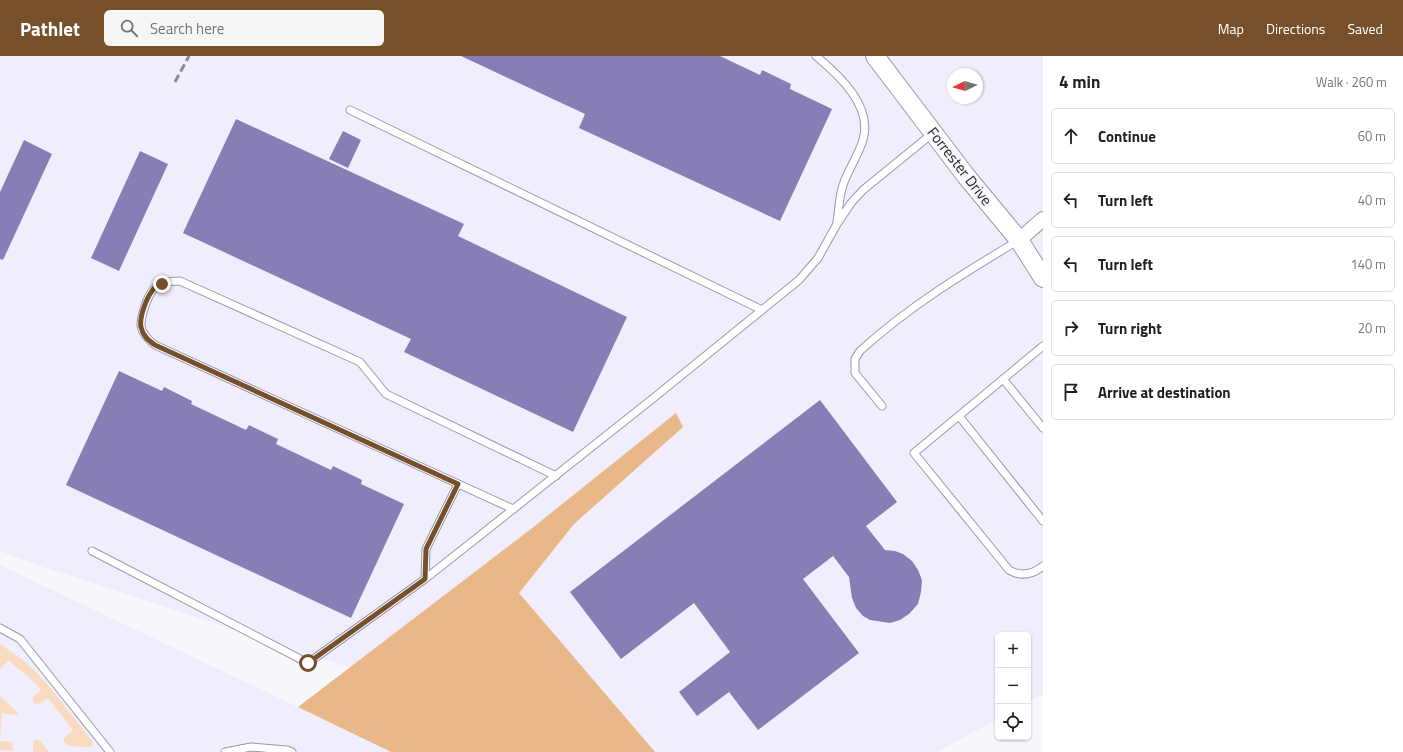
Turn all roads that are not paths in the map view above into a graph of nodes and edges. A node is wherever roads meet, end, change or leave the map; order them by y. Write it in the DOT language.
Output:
graph roads {
  1 [pos="816,56"];
  2 [pos="875,56"];
  3 [pos="350,110"];
  4 [pos="933,133"];
  5 [pos="1043,219"];
  6 [pos="837,224"];
  7 [pos="1019,240"];
  8 [pos="1043,278"];
  9 [pos="762,310"];
  10 [pos="1043,346"];
  11 [pos="1003,379"];
  12 [pos="882,406"];
  13 [pos="959,416"];
  14 [pos="1043,428"];
  15 [pos="556,476"];
  16 [pos="458,484"];
  17 [pos="513,510"];
  18 [pos="1043,520"];
  19 [pos="92,551"];
  20 [pos="1043,566"];
  21 [pos="425,579"];
  22 [pos="0,628"];
  23 [pos="110,752"];
  24 [pos="225,752"];
  25 [pos="292,752"];
  1 -- 6 [label="lane"];
  2 -- 4 [label="street, Forrester Drive"];
  3 -- 9 [label="lane"];
  4 -- 6 [label="lane"];
  4 -- 7 [label="street, Forrester Drive"];
  5 -- 7 [label="street"];
  6 -- 9 [label="lane"];
  7 -- 8 [label="street, Forrester Drive"];
  7 -- 12 [label="lane"];
  9 -- 15 [label="lane"];
  10 -- 11 [label="lane"];
  11 -- 13 [label="lane"];
  11 -- 14 [label="lane"];
  13 -- 18 [label="lane"];
  13 -- 20 [label="lane"];
  15 -- 16 [label="lane"];
  15 -- 17 [label="lane"];
  16 -- 17 [label="lane"];
  16 -- 21 [label="lane"];
  17 -- 21 [label="lane"];
  19 -- 21 [label="lane"];
  22 -- 23 [label="lane"];
  24 -- 25 [label="lane"];
}
